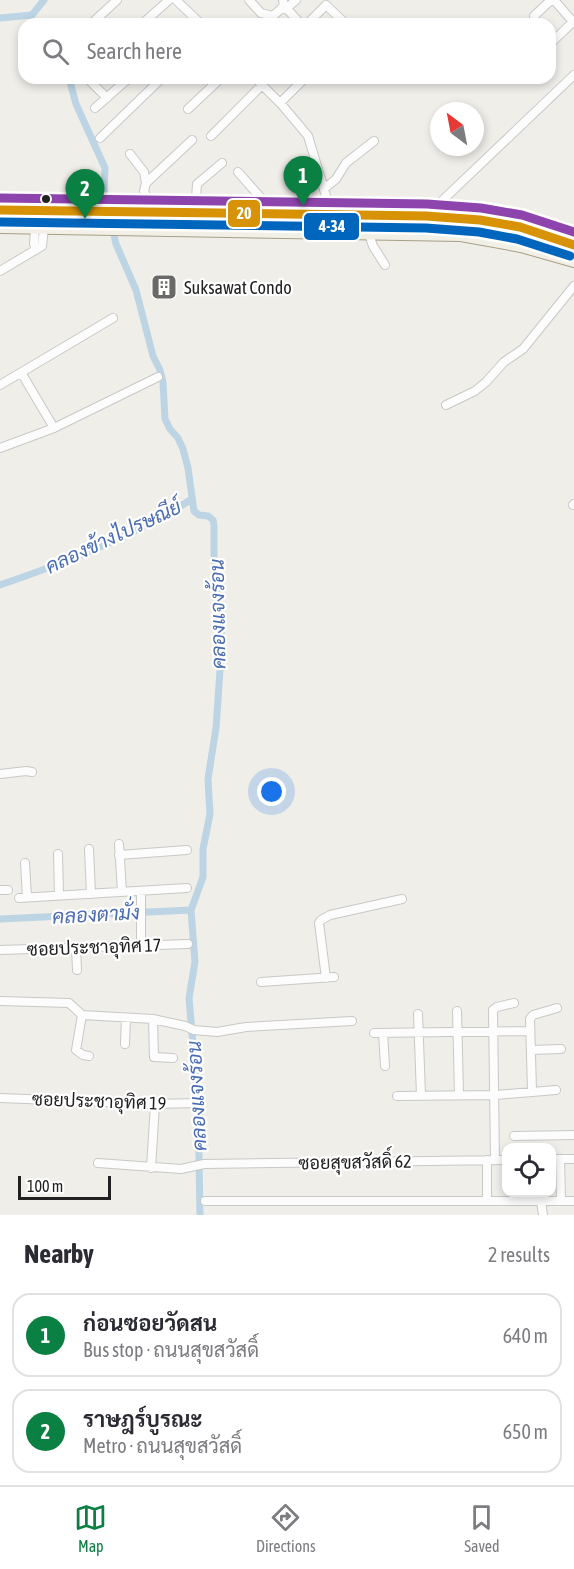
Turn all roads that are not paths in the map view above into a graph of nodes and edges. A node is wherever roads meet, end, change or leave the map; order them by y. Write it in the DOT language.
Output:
graph roads {
  1 [pos="117,0"];
  2 [pos="169,0"];
  3 [pos="176,0"];
  4 [pos="249,0"];
  5 [pos="296,0"];
  6 [pos="553,0"];
  7 [pos="330,3"];
  8 [pos="284,5"];
  9 [pos="534,16"];
  10 [pos="98,18"];
  11 [pos="149,18"];
  12 [pos="195,18"];
  13 [pos="296,18"];
  14 [pos="313,18"];
  15 [pos="341,18"];
  16 [pos="574,22"];
  17 [pos="556,38"];
  18 [pos="574,75"];
  19 [pos="93,84"];
  20 [pos="122,84"];
  21 [pos="156,84"];
  22 [pos="215,84"];
  23 [pos="299,84"];
  24 [pos="262,85"];
  25 [pos="107,98"];
  26 [pos="280,103"];
  27 [pos="95,108"];
  28 [pos="188,109"];
  29 [pos="211,136"];
  30 [pos="100,138"];
  31 [pos="192,140"];
  32 [pos="374,141"];
  33 [pos="130,154"];
  34 [pos="222,163"];
  35 [pos="238,172"];
  36 [pos="146,183"];
  37 [pos="324,189"];
  38 [pos="0,210"];
  39 [pos="153,213"];
  40 [pos="195,214"];
  41 [pos="276,215"];
  42 [pos="332,216"];
  43 [pos="426,216"];
  44 [pos="0,227"];
  45 [pos="39,228"];
  46 [pos="333,234"];
  47 [pos="369,234"];
  48 [pos="572,241"];
  49 [pos="574,261"];
  50 [pos="385,265"];
  51 [pos="0,272"];
  52 [pos="574,286"];
  53 [pos="113,318"];
  54 [pos="21,374"];
  55 [pos="158,377"];
  56 [pos="0,385"];
  57 [pos="446,405"];
  58 [pos="54,428"];
  59 [pos="0,448"];
  60 [pos="32,772"];
  61 [pos="0,774"];
  62 [pos="119,844"];
  63 [pos="89,849"];
  64 [pos="187,850"];
  65 [pos="58,854"];
  66 [pos="119,855"];
  67 [pos="25,862"];
  68 [pos="187,888"];
  69 [pos="141,891"];
  70 [pos="122,892"];
  71 [pos="91,894"];
  72 [pos="59,895"];
  73 [pos="402,899"];
  74 [pos="188,944"];
  75 [pos="141,945"];
  76 [pos="76,947"];
  77 [pos="0,950"];
  78 [pos="77,970"];
  79 [pos="261,982"];
  80 [pos="0,1001"];
  81 [pos="514,1003"];
  82 [pos="557,1008"];
  83 [pos="457,1011"];
  84 [pos="418,1014"];
  85 [pos="82,1015"];
  86 [pos="126,1018"];
  87 [pos="153,1019"];
  88 [pos="352,1021"];
  89 [pos="494,1031"];
  90 [pos="530,1031"];
  91 [pos="419,1032"];
  92 [pos="457,1032"];
  93 [pos="125,1044"];
  94 [pos="561,1049"];
  95 [pos="531,1050"];
  96 [pos="89,1056"];
  97 [pos="173,1058"];
  98 [pos="385,1066"];
  99 [pos="556,1090"];
  100 [pos="532,1091"];
  101 [pos="421,1095"];
  102 [pos="459,1095"];
  103 [pos="495,1095"];
  104 [pos="397,1096"];
  105 [pos="0,1098"];
  106 [pos="198,1103"];
  107 [pos="155,1104"];
  108 [pos="574,1135"];
  109 [pos="514,1136"];
  110 [pos="556,1159"];
  111 [pos="574,1159"];
  112 [pos="491,1160"];
  113 [pos="502,1160"];
  114 [pos="98,1164"];
  115 [pos="151,1168"];
  116 [pos="487,1197"];
  117 [pos="205,1201"];
  118 [pos="541,1201"];
  119 [pos="561,1201"];
  120 [pos="574,1201"];
  121 [pos="543,1215"];
  1 -- 10 [label="street"];
  2 -- 11 [label="street"];
  3 -- 12 [label="street"];
  4 -- 8 [label="street"];
  5 -- 8 [label="street"];
  6 -- 9 [label="street"];
  6 -- 16 [label="street"];
  7 -- 14 [label="street"];
  7 -- 15 [label="street"];
  8 -- 13 [label="street"];
  16 -- 17 [label="street"];
  18 -- 43 [label="street"];
  19 -- 25 [label="street"];
  20 -- 25 [label="street"];
  21 -- 30 [label="street"];
  22 -- 28 [label="street"];
  23 -- 26 [label="street"];
  24 -- 26 [label="street"];
  24 -- 29 [label="street"];
  25 -- 27 [label="street"];
  26 -- 37 [label="street"];
  31 -- 36 [label="street"];
  32 -- 37 [label="street"];
  33 -- 36 [label="street"];
  34 -- 40 [label="street"];
  35 -- 41 [label="street"];
  36 -- 39 [label="street"];
  37 -- 42 [label="street"];
  38 -- 39 [label="main road"];
  39 -- 40 [label="main road"];
  40 -- 41 [label="main road"];
  41 -- 42 [label="main road"];
  42 -- 43 [label="main road"];
  42 -- 46 [label="main road"];
  43 -- 48 [label="main road"];
  44 -- 45 [label="main road"];
  45 -- 46 [label="main road"];
  45 -- 51 [label="street"];
  46 -- 47 [label="main road"];
  47 -- 49 [label="main road"];
  47 -- 50 [label="street"];
  52 -- 57 [label="street"];
  53 -- 54 [label="street"];
  54 -- 56 [label="street"];
  54 -- 58 [label="street"];
  55 -- 58 [label="street"];
  58 -- 59 [label="street"];
  60 -- 61 [label="street"];
  62 -- 66 [label="street"];
  63 -- 71 [label="street"];
  64 -- 66 [label="street"];
  65 -- 72 [label="street"];
  66 -- 70 [label="street"];
  67 -- 72 [label="street"];
  68 -- 69 [label="street"];
  69 -- 70 [label="street"];
  69 -- 75 [label="street"];
  70 -- 71 [label="street"];
  71 -- 72 [label="street"];
  73 -- 79 [label="street"];
  74 -- 75 [label="street, ซอยประชาอุทิศ 17"];
  75 -- 76 [label="street, ซอยประชาอุทิศ 17"];
  76 -- 77 [label="street, ซอยประชาอุทิศ 17"];
  76 -- 78 [label="street"];
  80 -- 85 [label="street"];
  81 -- 89 [label="street"];
  82 -- 90 [label="street"];
  83 -- 92 [label="street"];
  84 -- 91 [label="street"];
  85 -- 86 [label="street"];
  85 -- 96 [label="street"];
  86 -- 87 [label="street"];
  86 -- 93 [label="street"];
  87 -- 88 [label="street"];
  87 -- 97 [label="street"];
  89 -- 90 [label="street"];
  89 -- 92 [label="street"];
  89 -- 103 [label="street"];
  90 -- 95 [label="street"];
  91 -- 92 [label="street"];
  91 -- 98 [label="street"];
  91 -- 101 [label="street"];
  92 -- 102 [label="street"];
  94 -- 95 [label="street"];
  95 -- 100 [label="street"];
  99 -- 100 [label="street"];
  100 -- 103 [label="street"];
  101 -- 102 [label="street"];
  101 -- 104 [label="street"];
  102 -- 103 [label="street"];
  103 -- 112 [label="street"];
  105 -- 107 [label="street, ซอยประชาอุทิศ 19"];
  106 -- 107 [label="street, ซอยประชาอุทิศ 19"];
  107 -- 115 [label="street"];
  108 -- 109 [label="street"];
  110 -- 111 [label="street"];
  110 -- 119 [label="street"];
  112 -- 113 [label="street, ซอยสุขสวัสดิ์ 62"];
  112 -- 115 [label="street, ซอยสุขสวัสดิ์ 62"];
  112 -- 116 [label="street"];
  114 -- 115 [label="street, ซอยสุขสวัสดิ์ 62"];
  117 -- 118 [label="street"];
  118 -- 119 [label="street"];
  118 -- 121 [label="street"];
  119 -- 120 [label="street"];
}
